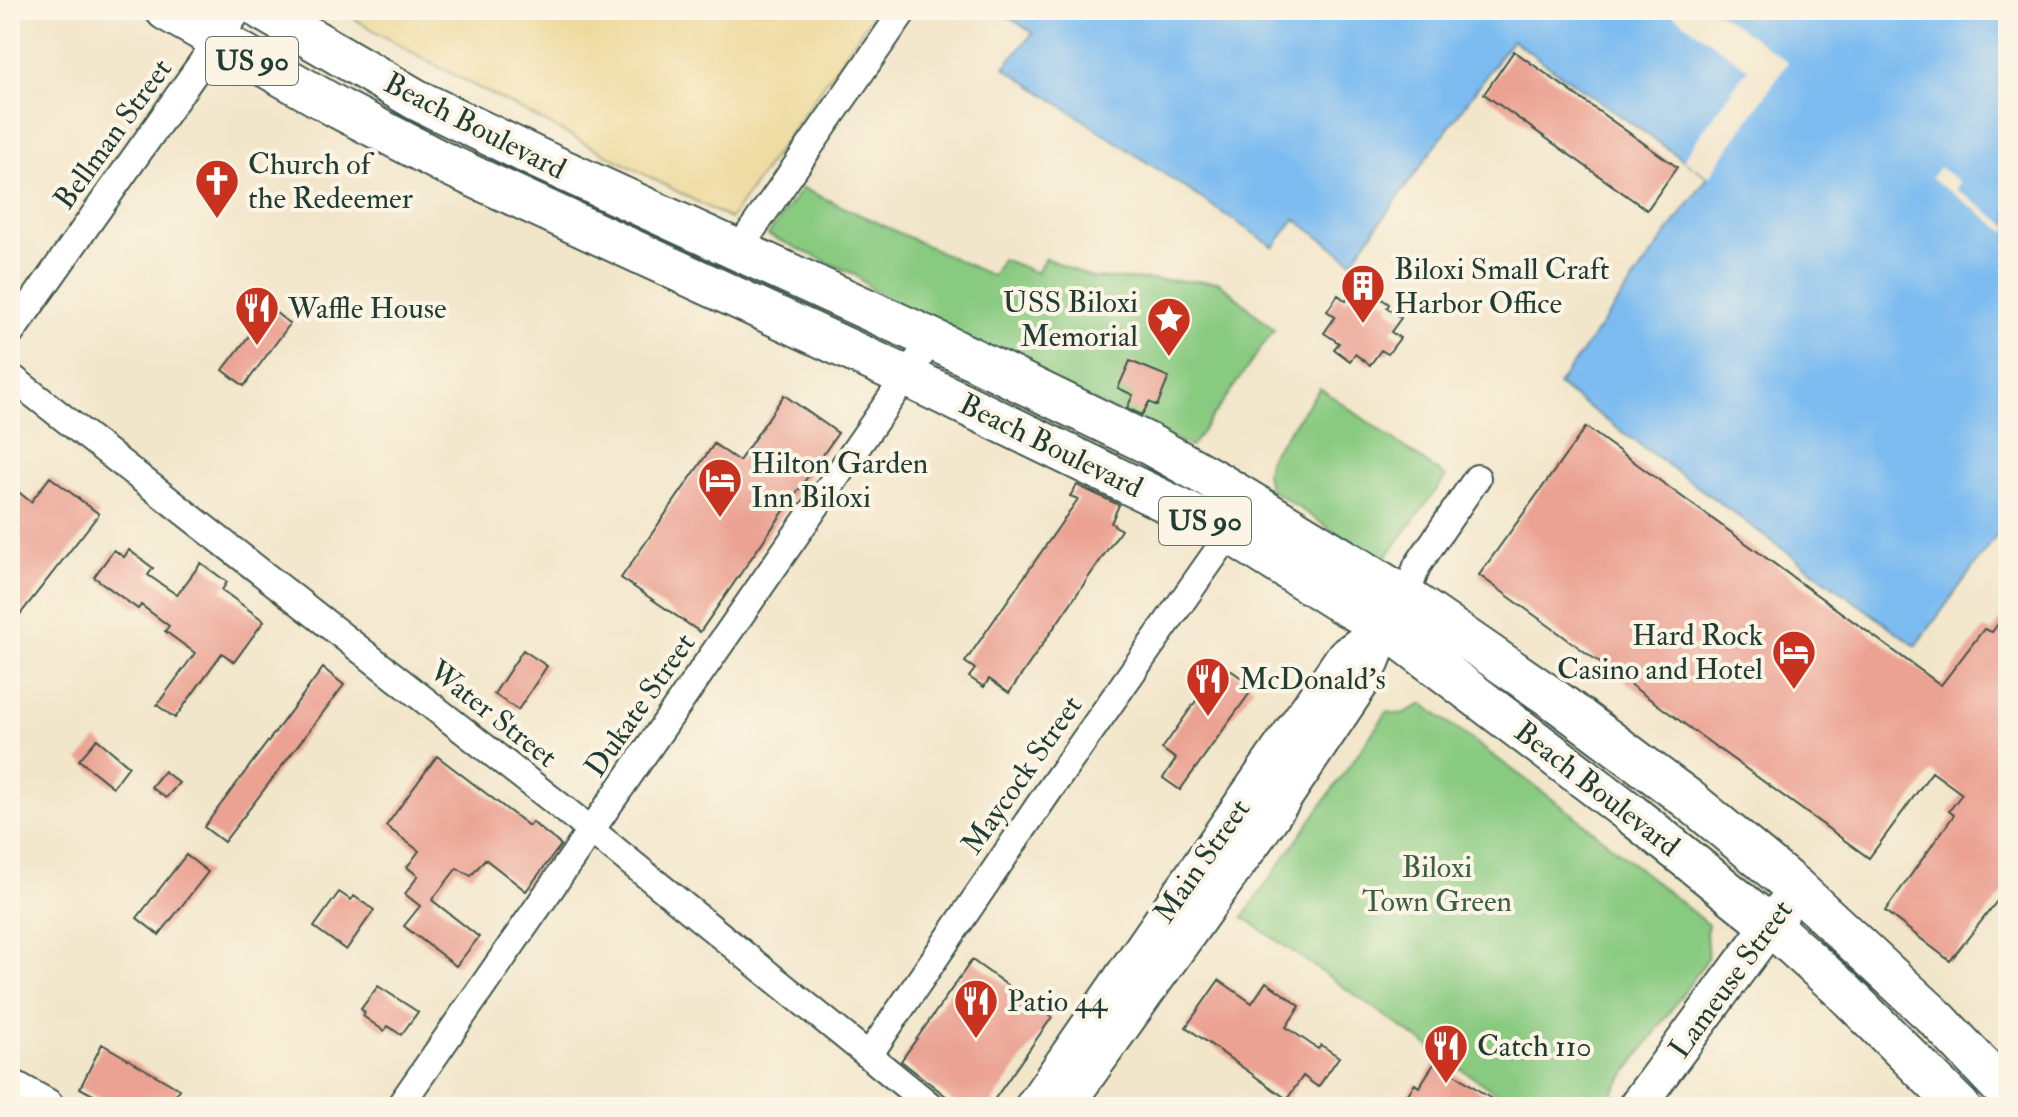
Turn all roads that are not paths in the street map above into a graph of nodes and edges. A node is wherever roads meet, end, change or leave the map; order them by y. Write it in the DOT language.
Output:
graph roads {
  1 [pos="166,10"];
  2 [pos="262,10"];
  3 [pos="904,10"];
  4 [pos="229,26"];
  5 [pos="738,250"];
  6 [pos="10,334"];
  7 [pos="932,339"];
  8 [pos="10,376"];
  9 [pos="908,377"];
  10 [pos="1477,478"];
  11 [pos="1230,533"];
  12 [pos="1396,612"];
  13 [pos="592,831"];
  14 [pos="1797,889"];
  15 [pos="1771,926"];
  16 [pos="869,1055"];
  17 [pos="10,1087"];
  18 [pos="2008,1094"];
  19 [pos="46,1107"];
  20 [pos="399,1107"];
  21 [pos="932,1107"];
  22 [pos="1033,1107"];
  23 [pos="1064,1107"];
  24 [pos="1636,1107"];
  25 [pos="1960,1107"];
  1 -- 4 [label="main road, Beach Boulevard / US 90"];
  2 -- 5 [label="main road, Beach Boulevard / US 90"];
  3 -- 5 [label="street"];
  4 -- 6 [label="street, Bellman Street"];
  4 -- 9 [label="main road, Beach Boulevard / US 90"];
  5 -- 7 [label="main road, Beach Boulevard / US 90"];
  7 -- 9 [label="street, Dukate Street"];
  7 -- 12 [label="main road, Beach Boulevard / US 90"];
  8 -- 13 [label="street, Water Street"];
  9 -- 11 [label="main road, Beach Boulevard / US 90"];
  9 -- 13 [label="street, Dukate Street"];
  10 -- 12 [label="street, Main Street"];
  11 -- 12 [label="main road, Beach Boulevard / US 90"];
  11 -- 16 [label="street, Maycock Street"];
  12 -- 14 [label="main road, Beach Boulevard / US 90"];
  12 -- 15 [label="main road, Beach Boulevard / US 90"];
  12 -- 22 [label="street, Main Street"];
  12 -- 23 [label="street, Main Street"];
  13 -- 16 [label="street, Water Street"];
  13 -- 20 [label="street, Dukate Street"];
  14 -- 15 [label="street, Lameuse Street"];
  14 -- 18 [label="main road, Beach Boulevard / US 90"];
  15 -- 24 [label="street, Lameuse Street"];
  15 -- 25 [label="main road, Beach Boulevard / US 90"];
  16 -- 21 [label="street, Water Street"];
  17 -- 19 [label="street"];
}
